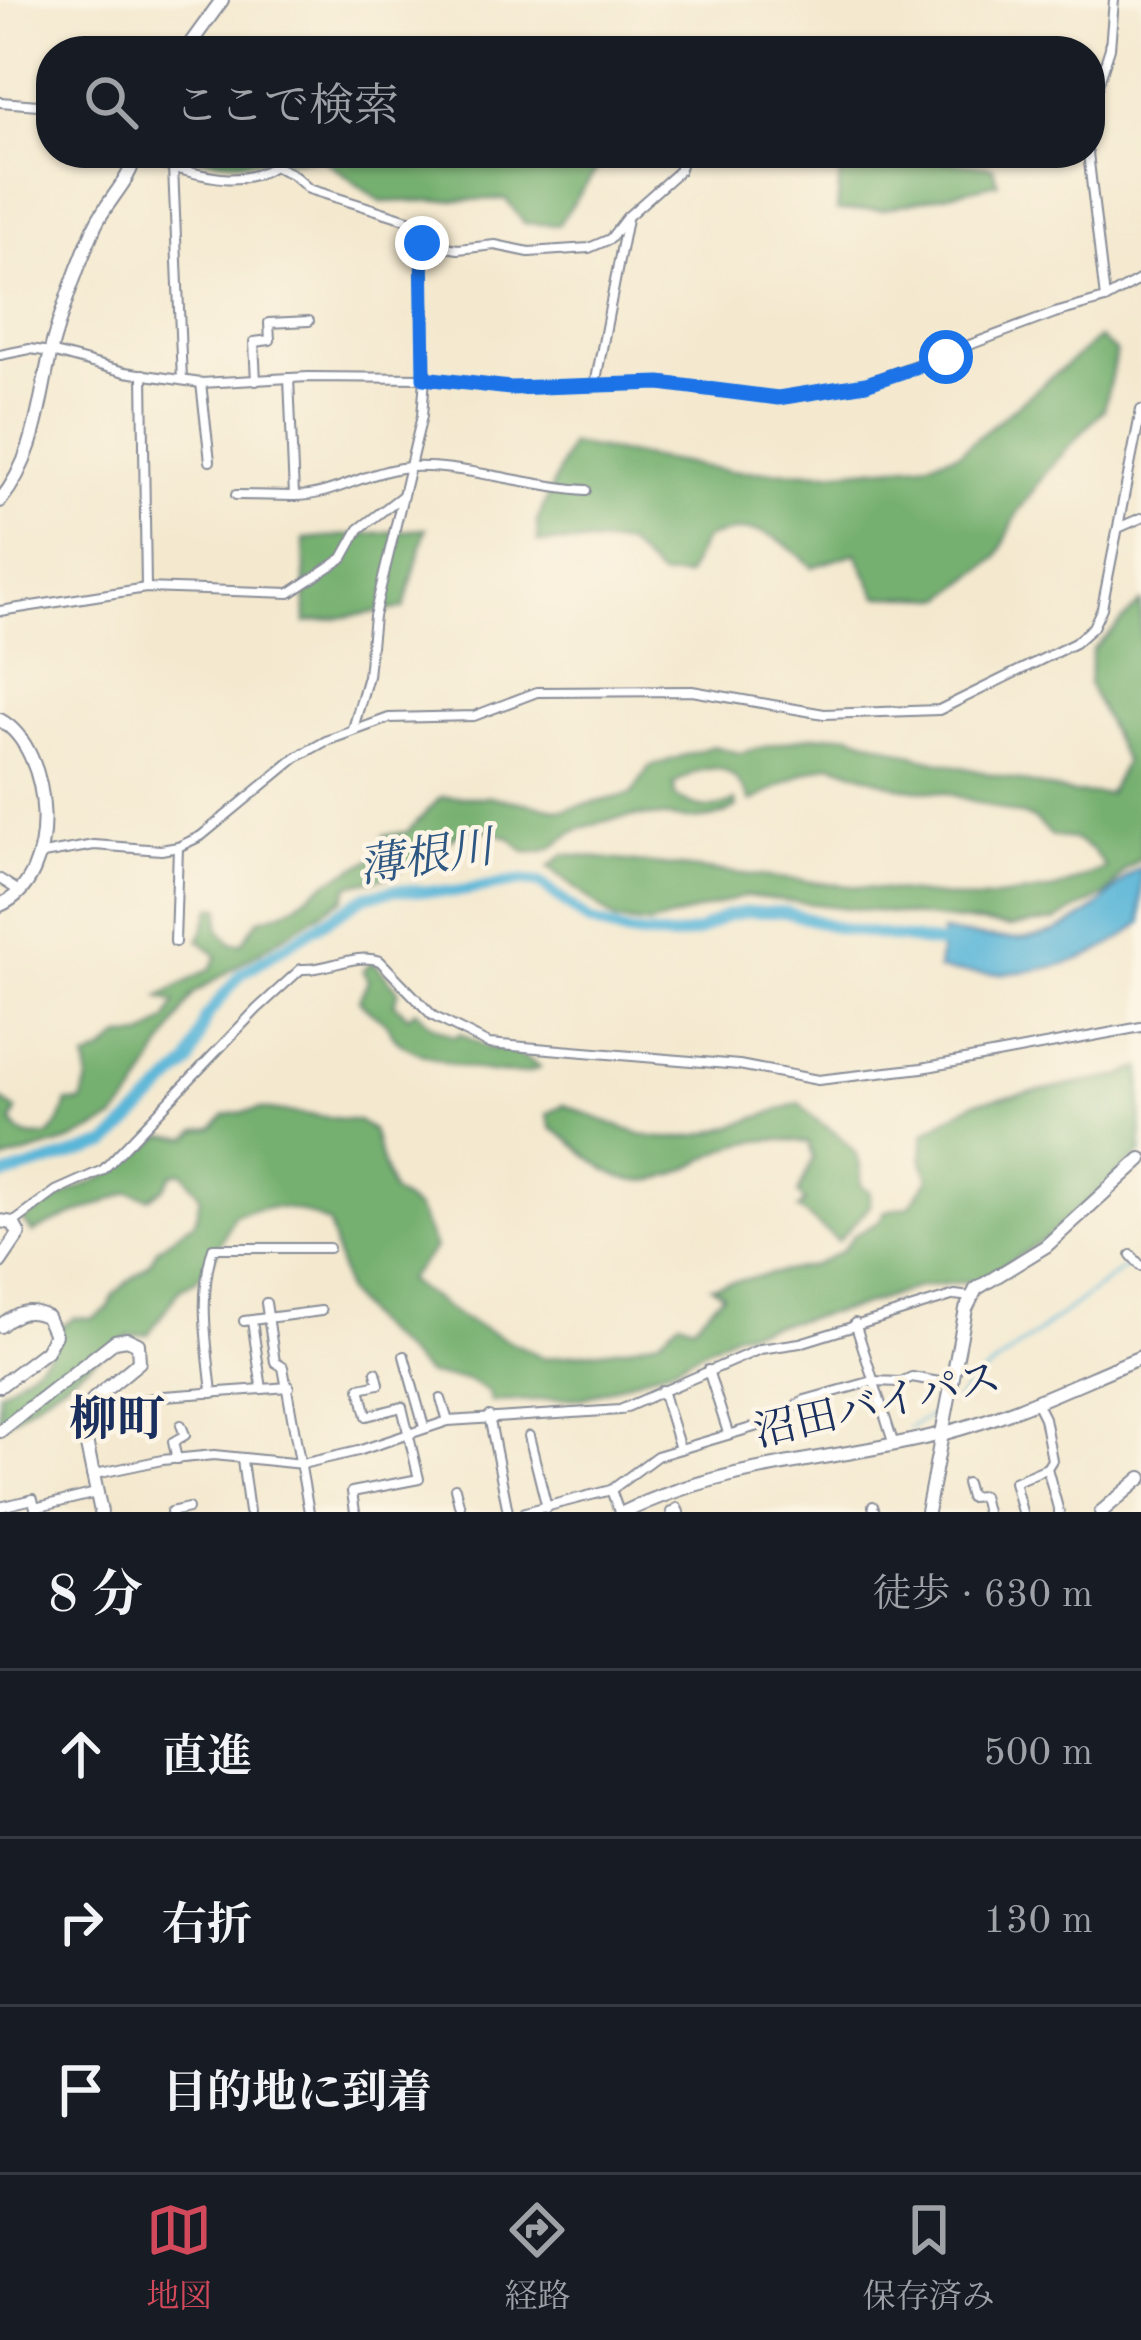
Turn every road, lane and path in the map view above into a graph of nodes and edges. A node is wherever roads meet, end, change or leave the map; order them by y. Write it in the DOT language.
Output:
graph roads {
  1 [pos="223,0"];
  2 [pos="1114,0"];
  3 [pos="196,36"];
  4 [pos="1105,64"];
  5 [pos="0,102"];
  6 [pos="36,105"];
  7 [pos="129,168"];
  8 [pos="173,168"];
  9 [pos="177,168"];
  10 [pos="270,168"];
  11 [pos="278,168"];
  12 [pos="680,168"];
  13 [pos="1090,168"];
  14 [pos="627,217"];
  15 [pos="422,243"];
  16 [pos="1141,279"];
  17 [pos="1105,299"];
  18 [pos="309,321"];
  19 [pos="51,352"];
  20 [pos="0,355"];
  21 [pos="142,374"];
  22 [pos="289,378"];
  23 [pos="424,378"];
  24 [pos="182,380"];
  25 [pos="256,381"];
  26 [pos="201,382"];
  27 [pos="595,385"];
  28 [pos="1141,410"];
  29 [pos="210,461"];
  30 [pos="410,467"];
  31 [pos="586,490"];
  32 [pos="236,495"];
  33 [pos="294,496"];
  34 [pos="403,496"];
  35 [pos="0,501"];
  36 [pos="1141,518"];
  37 [pos="1117,528"];
  38 [pos="146,588"];
  39 [pos="0,611"];
  40 [pos="0,719"];
  41 [pos="353,729"];
  42 [pos="178,847"];
  43 [pos="43,854"];
  44 [pos="0,879"];
  45 [pos="20,892"];
  46 [pos="0,905"];
  47 [pos="175,942"];
  48 [pos="1141,1027"];
  49 [pos="1141,1159"];
  50 [pos="7,1222"];
  51 [pos="309,1233"];
  52 [pos="312,1248"];
  53 [pos="329,1248"];
  54 [pos="1131,1255"];
  55 [pos="0,1262"];
  56 [pos="1141,1266"];
  57 [pos="970,1297"];
  58 [pos="266,1303"];
  59 [pos="321,1312"];
  60 [pos="268,1321"];
  61 [pos="855,1323"];
  62 [pos="0,1326"];
  63 [pos="404,1356"];
  64 [pos="1141,1357"];
  65 [pos="708,1370"];
  66 [pos="376,1372"];
  67 [pos="873,1381"];
  68 [pos="950,1384"];
  69 [pos="0,1386"];
  70 [pos="290,1387"];
  71 [pos="262,1390"];
  72 [pos="662,1390"];
  73 [pos="212,1393"];
  74 [pos="441,1399"];
  75 [pos="718,1401"];
  76 [pos="1037,1404"];
  77 [pos="702,1406"];
  78 [pos="771,1409"];
  79 [pos="86,1411"];
  80 [pos="489,1416"];
  81 [pos="776,1420"];
  82 [pos="448,1421"];
  83 [pos="181,1425"];
  84 [pos="424,1427"];
  85 [pos="0,1432"];
  86 [pos="410,1433"];
  87 [pos="728,1433"];
  88 [pos="941,1434"];
  89 [pos="529,1436"];
  90 [pos="893,1442"];
  91 [pos="680,1449"];
  92 [pos="177,1459"];
  93 [pos="242,1459"];
  94 [pos="302,1464"];
  95 [pos="1047,1468"];
  96 [pos="91,1475"];
  97 [pos="965,1483"];
  98 [pos="1140,1483"];
  99 [pos="455,1488"];
  100 [pos="611,1490"];
  101 [pos="96,1493"];
  102 [pos="1117,1497"];
  103 [pos="0,1507"];
  104 [pos="188,1508"];
  105 [pos="548,1508"];
  106 [pos="100,1512"];
  107 [pos="171,1512"];
  108 [pos="249,1512"];
  109 [pos="309,1512"];
  110 [pos="356,1512"];
  111 [pos="461,1512"];
  112 [pos="508,1512"];
  113 [pos="525,1512"];
  114 [pos="622,1512"];
  115 [pos="927,1512"];
  116 [pos="986,1512"];
  117 [pos="1022,1512"];
  118 [pos="1059,1512"];
  119 [pos="1101,1512"];
  120 [pos="1120,1512"];
  1 -- 3 [label="street"];
  2 -- 4 [label="street"];
  5 -- 6 [label="street"];
  7 -- 19 [label="street"];
  8 -- 24 [label="street"];
  9 -- 10 [label="street"];
  11 -- 15 [label="street"];
  12 -- 14 [label="street"];
  13 -- 17 [label="street"];
  14 -- 15 [label="street"];
  14 -- 27 [label="street"];
  15 -- 23 [label="street"];
  16 -- 17 [label="street"];
  17 -- 27 [label="street"];
  18 -- 25 [label="street"];
  19 -- 20 [label="street"];
  19 -- 21 [label="street"];
  19 -- 35 [label="street"];
  21 -- 24 [label="street"];
  21 -- 38 [label="street"];
  22 -- 23 [label="street"];
  22 -- 25 [label="street"];
  22 -- 33 [label="street"];
  23 -- 27 [label="street"];
  23 -- 30 [label="street"];
  24 -- 26 [label="street"];
  25 -- 26 [label="street"];
  26 -- 29 [label="street"];
  28 -- 37 [label="street"];
  30 -- 31 [label="street"];
  30 -- 33 [label="street"];
  30 -- 34 [label="street"];
  32 -- 33 [label="street"];
  34 -- 38 [label="street"];
  34 -- 41 [label="street"];
  36 -- 37 [label="street"];
  37 -- 41 [label="street"];
  38 -- 39 [label="street"];
  40 -- 43 [label="street"];
  41 -- 42 [label="street"];
  42 -- 43 [label="street"];
  42 -- 47 [label="street"];
  43 -- 45 [label="street"];
  44 -- 45 [label="street"];
  45 -- 46 [label="street"];
  48 -- 50 [label="street"];
  49 -- 57 [label="street"];
  50 -- 55 [label="street"];
  51 -- 52 [label="street"];
  52 -- 53 [label="street"];
  52 -- 73 [label="street"];
  54 -- 56 [label="street"];
  57 -- 61 [label="street"];
  57 -- 68 [label="street"];
  58 -- 60 [label="street"];
  59 -- 60 [label="street"];
  60 -- 70 [label="street"];
  60 -- 71 [label="street"];
  61 -- 65 [label="street"];
  61 -- 67 [label="street"];
  62 -- 69 [label="street"];
  63 -- 84 [label="street"];
  64 -- 76 [label="street, 沼田バイパス"];
  65 -- 72 [label="street"];
  65 -- 75 [label="street"];
  66 -- 86 [label="street"];
  67 -- 68 [label="street"];
  67 -- 81 [label="street"];
  67 -- 90 [label="street"];
  68 -- 88 [label="street"];
  70 -- 71 [label="street"];
  70 -- 94 [label="street"];
  71 -- 73 [label="street"];
  72 -- 80 [label="street"];
  72 -- 91 [label="street"];
  73 -- 79 [label="street"];
  74 -- 82 [label="street"];
  75 -- 77 [label="street"];
  75 -- 87 [label="street"];
  76 -- 88 [label="street, 沼田バイパス"];
  76 -- 95 [label="street"];
  78 -- 81 [label="street"];
  79 -- 85 [label="street"];
  79 -- 96 [label="street"];
  80 -- 82 [label="street"];
  80 -- 112 [label="street"];
  81 -- 87 [label="street"];
  82 -- 84 [label="street"];
  83 -- 92 [label="street"];
  84 -- 86 [label="street"];
  86 -- 94 [label="street"];
  86 -- 110 [label="street"];
  87 -- 91 [label="street"];
  88 -- 90 [label="street, 沼田バイパス"];
  88 -- 115 [label="street"];
  89 -- 105 [label="street"];
  90 -- 114 [label="street, 沼田バイパス"];
  91 -- 100 [label="street"];
  92 -- 93 [label="street"];
  92 -- 96 [label="street"];
  93 -- 94 [label="street"];
  93 -- 108 [label="street"];
  94 -- 109 [label="street"];
  95 -- 117 [label="street"];
  95 -- 118 [label="street"];
  96 -- 101 [label="street"];
  97 -- 116 [label="street"];
  98 -- 102 [label="street"];
  99 -- 111 [label="street"];
  100 -- 105 [label="street"];
  100 -- 114 [label="street"];
  101 -- 103 [label="street"];
  101 -- 106 [label="street"];
  102 -- 119 [label="street"];
  102 -- 120 [label="street"];
  104 -- 107 [label="street"];
  105 -- 113 [label="street"];
}
